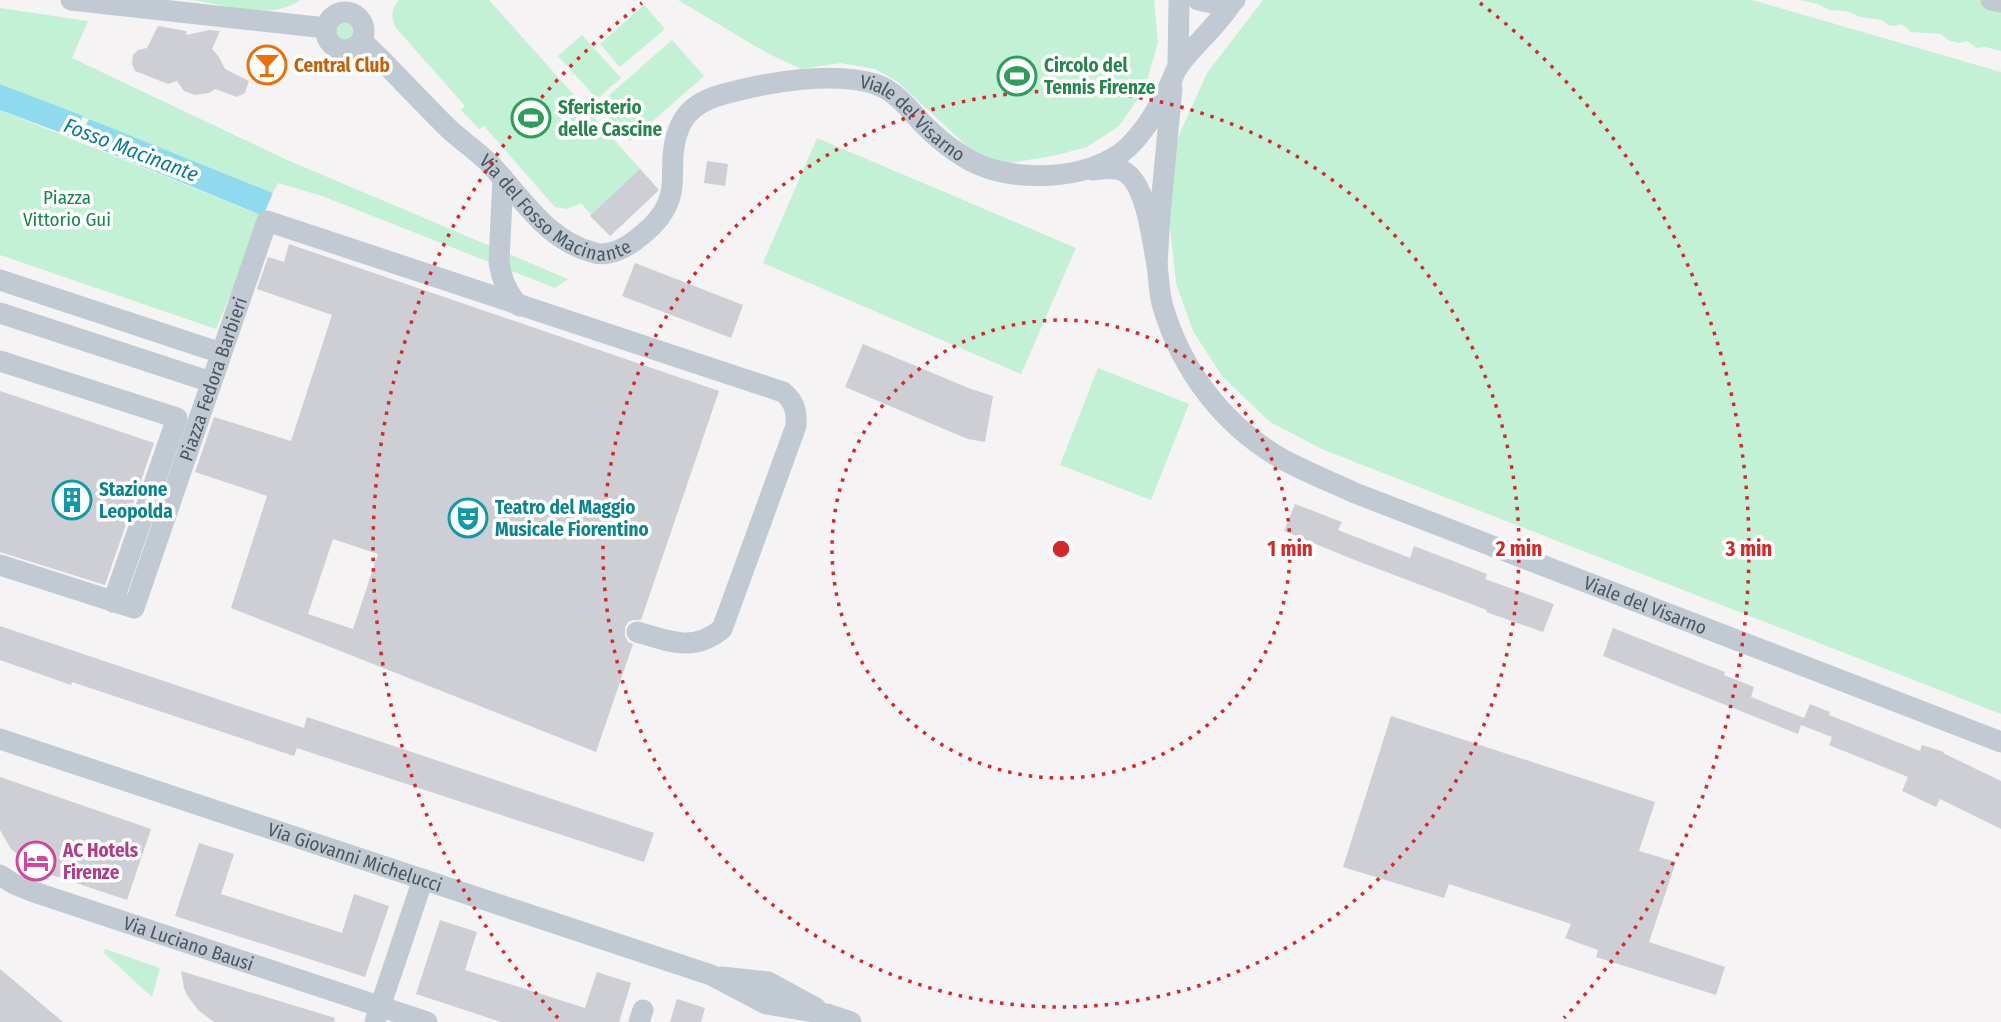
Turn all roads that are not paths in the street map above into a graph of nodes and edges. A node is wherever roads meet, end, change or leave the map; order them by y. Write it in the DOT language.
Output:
graph roads {
  1 [pos="71,0"];
  2 [pos="1179,0"];
  3 [pos="1198,0"];
  4 [pos="1992,0"];
  5 [pos="1234,1"];
  6 [pos="2001,2"];
  7 [pos="326,28"];
  8 [pos="362,41"];
  9 [pos="1176,72"];
  10 [pos="740,90"];
  11 [pos="1080,170"];
  12 [pos="503,178"];
  13 [pos="1157,265"];
  14 [pos="0,279"];
  15 [pos="520,306"];
  16 [pos="0,313"];
  17 [pos="222,353"];
  18 [pos="0,361"];
  19 [pos="211,382"];
  20 [pos="0,565"];
  21 [pos="113,601"];
  22 [pos="637,632"];
  23 [pos="0,739"];
  24 [pos="2001,742"];
  25 [pos="0,875"];
  26 [pos="423,879"];
  27 [pos="377,1014"];
  28 [pos="427,1022"];
  29 [pos="851,1022"];
  1 -- 7 [label="street"];
  2 -- 9 [label="street, Viale del Visarno"];
  3 -- 5 [label="street"];
  4 -- 6 [label="street"];
  5 -- 9 [label="street, Viale del Visarno"];
  7 -- 8 [label="street"];
  7 -- 8 [label="street, Via del Fosso Macinante"];
  8 -- 12 [label="street, Via del Fosso Macinante"];
  9 -- 11 [label="street, Viale del Visarno"];
  9 -- 13 [label="street, Viale del Visarno"];
  10 -- 11 [label="street, Viale del Visarno"];
  10 -- 12 [label="street, Via del Fosso Macinante"];
  11 -- 13 [label="street, Viale del Visarno"];
  12 -- 15 [label="street"];
  13 -- 24 [label="street, Viale del Visarno"];
  14 -- 17 [label="street"];
  15 -- 17 [label="street, Piazza Fedora Barbieri"];
  15 -- 22 [label="street"];
  16 -- 19 [label="street"];
  17 -- 19 [label="street, Piazza Fedora Barbieri"];
  18 -- 21 [label="street, Piazza Fedora Barbieri"];
  19 -- 21 [label="street, Piazza Fedora Barbieri"];
  20 -- 21 [label="street"];
  23 -- 26 [label="street, Via Giovanni Michelucci"];
  25 -- 27 [label="street, Via Luciano Bausi"];
  26 -- 27 [label="street"];
  26 -- 29 [label="street, Via Giovanni Michelucci"];
  27 -- 28 [label="street, Via Luciano Bausi"];
}
